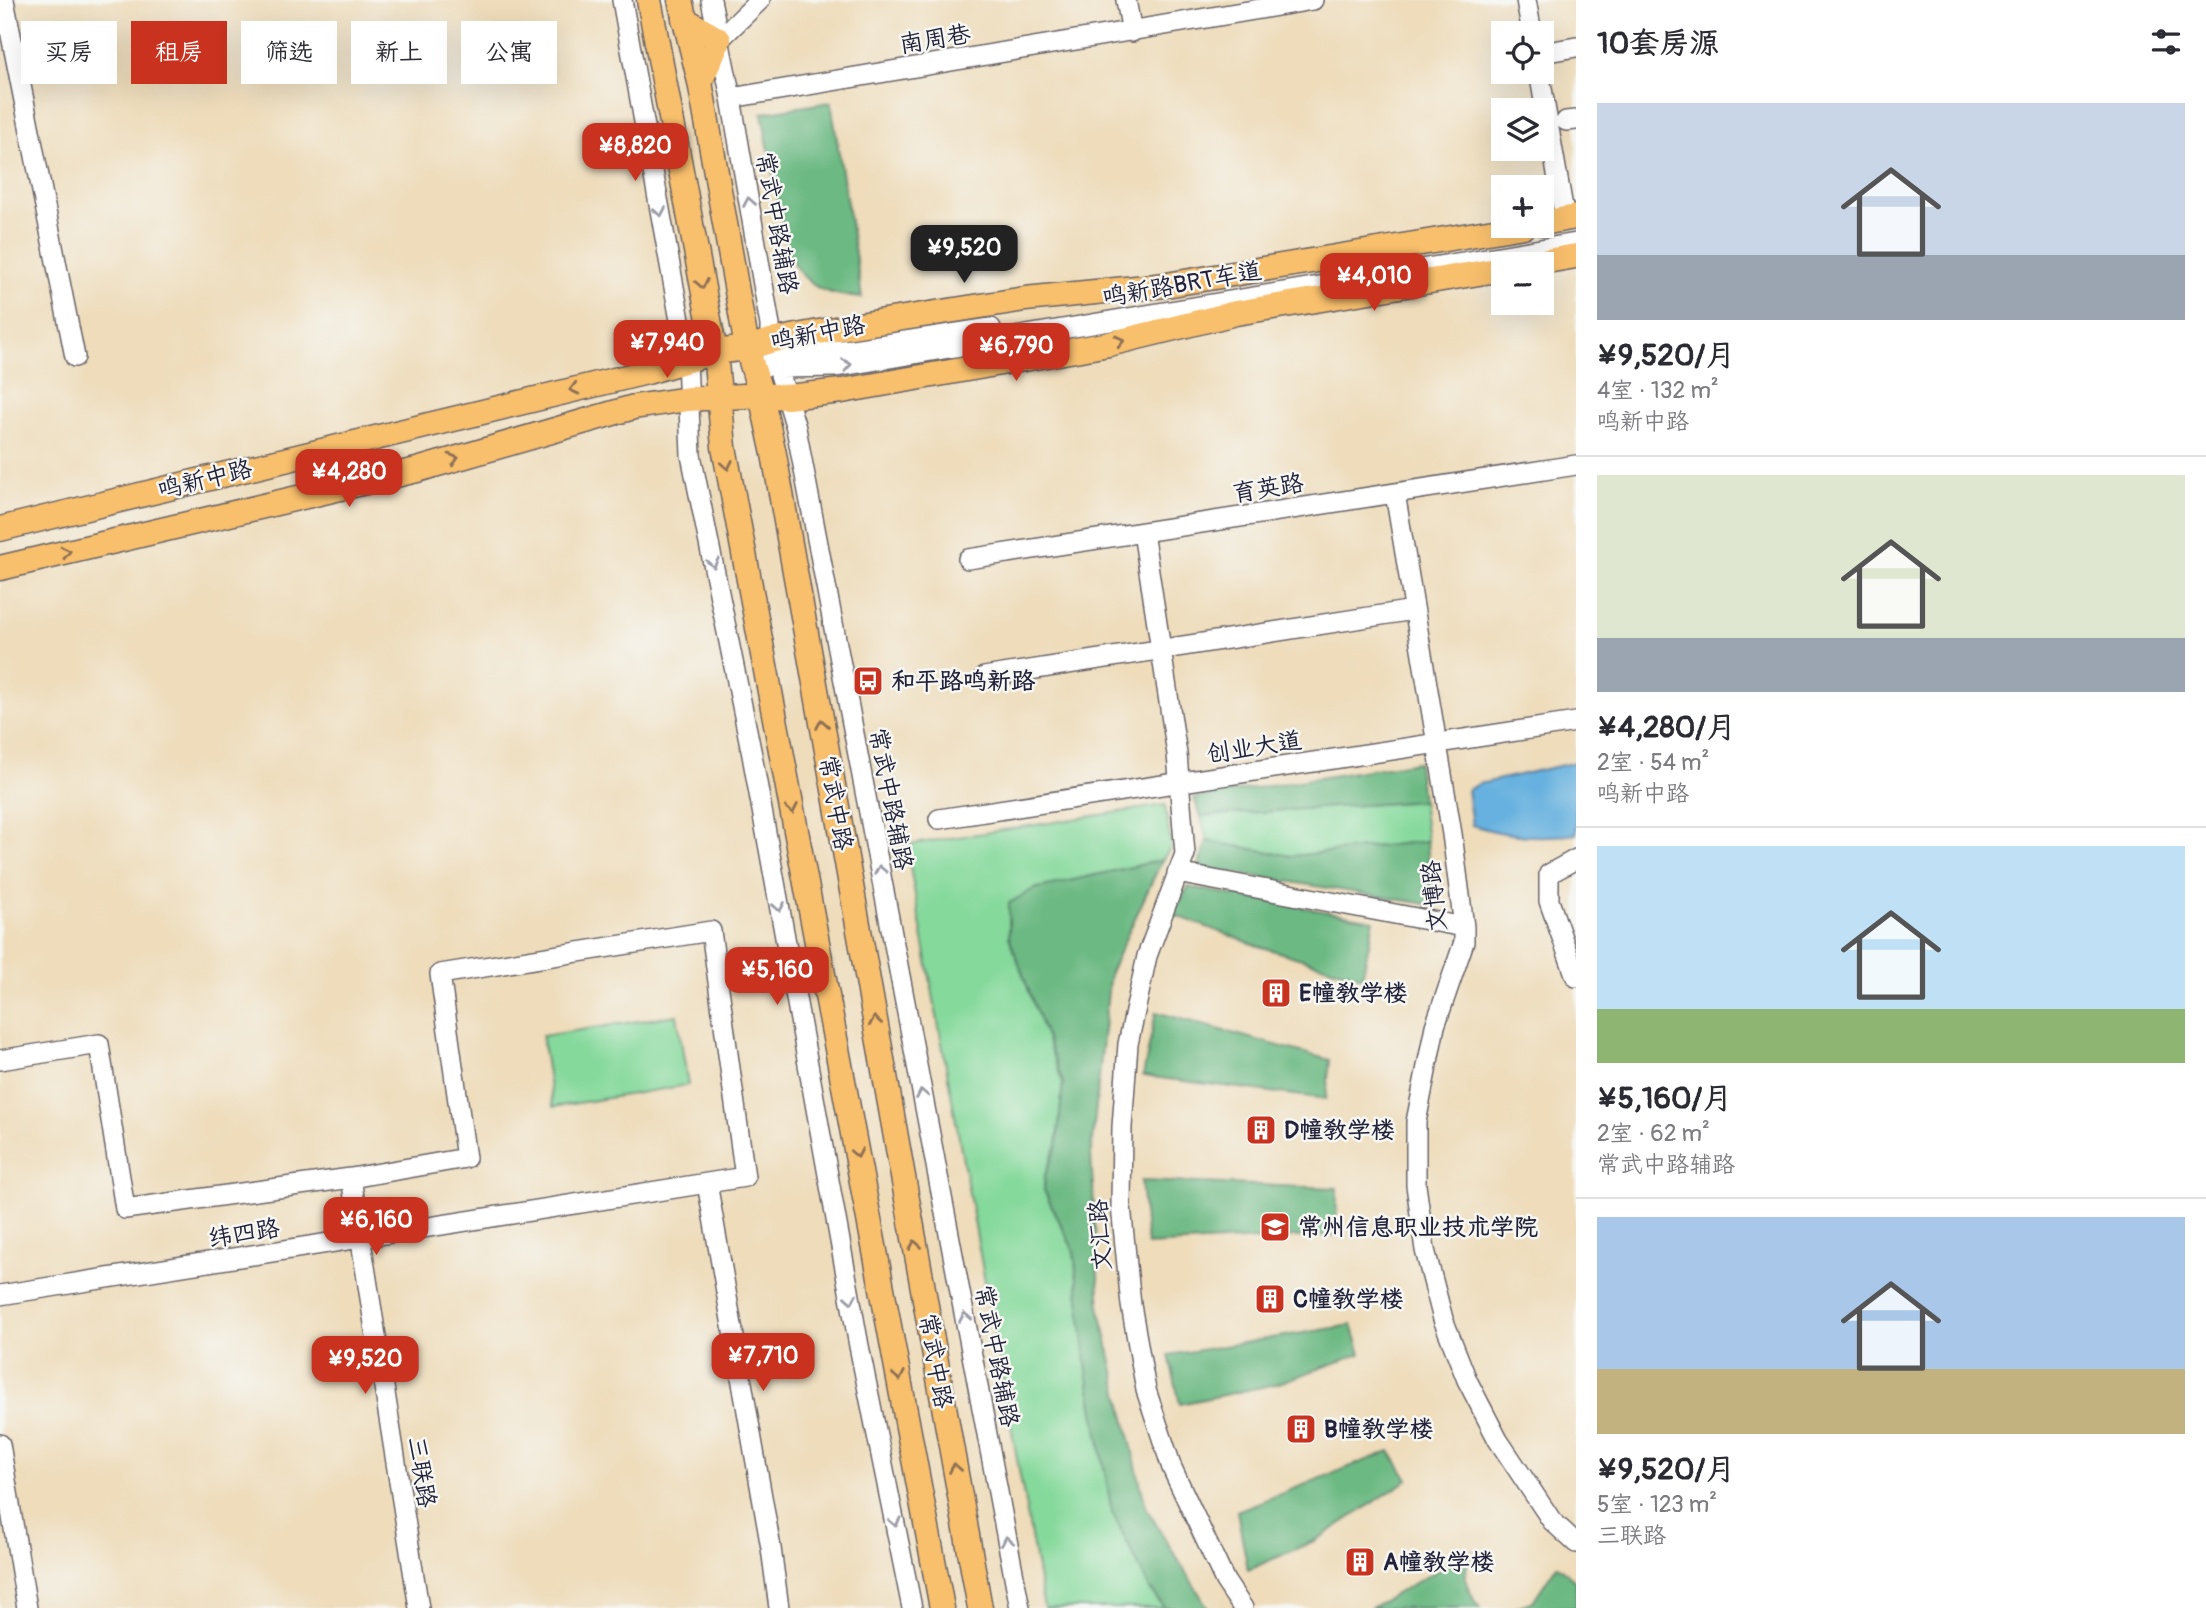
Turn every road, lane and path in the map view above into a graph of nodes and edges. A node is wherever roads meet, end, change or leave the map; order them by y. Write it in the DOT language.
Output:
graph roads {
  1 [pos="4,0"];
  2 [pos="622,0"];
  3 [pos="649,0"];
  4 [pos="711,0"];
  5 [pos="760,0"];
  6 [pos="1126,0"];
  7 [pos="1313,0"];
  8 [pos="1527,0"];
  9 [pos="682,10"];
  10 [pos="1530,21"];
  11 [pos="1132,32"];
  12 [pos="719,40"];
  13 [pos="1576,47"];
  14 [pos="1554,51"];
  15 [pos="699,82"];
  16 [pos="1541,84"];
  17 [pos="731,98"];
  18 [pos="1565,223"];
  19 [pos="1491,231"];
  20 [pos="1576,243"];
  21 [pos="1576,256"];
  22 [pos="1554,260"];
  23 [pos="1491,271"];
  24 [pos="715,352"];
  25 [pos="764,355"];
  26 [pos="75,357"];
  27 [pos="687,359"];
  28 [pos="761,395"];
  29 [pos="719,397"];
  30 [pos="787,397"];
  31 [pos="688,399"];
  32 [pos="1576,465"];
  33 [pos="1395,493"];
  34 [pos="0,529"];
  35 [pos="1143,532"];
  36 [pos="968,559"];
  37 [pos="0,568"];
  38 [pos="1414,610"];
  39 [pos="1161,649"];
  40 [pos="984,677"];
  41 [pos="1576,722"];
  42 [pos="1437,743"];
  43 [pos="1181,783"];
  44 [pos="939,819"];
  45 [pos="1576,859"];
  46 [pos="1177,873"];
  47 [pos="1464,927"];
  48 [pos="1576,977"];
  49 [pos="0,1060"];
  50 [pos="351,1178"];
  51 [pos="707,1183"];
  52 [pos="361,1240"];
  53 [pos="0,1296"];
  54 [pos="0,1444"];
  55 [pos="1576,1543"];
  56 [pos="27,1608"];
  57 [pos="419,1608"];
  58 [pos="779,1608"];
  59 [pos="912,1608"];
  60 [pos="942,1608"];
  61 [pos="980,1608"];
  62 [pos="1020,1608"];
  63 [pos="1243,1608"];
  1 -- 26 [label="street"];
  2 -- 27 [label="street, one-way"];
  3 -- 24 [label="main road, 常武中路, one-way"];
  4 -- 12 [label="street, 常武中路辅路"];
  5 -- 12 [label="street"];
  6 -- 11 [label="street"];
  7 -- 11 [label="street, 南周巷"];
  8 -- 10 [label="street"];
  9 -- 12 [label="main road"];
  9 -- 15 [label="main road, 常武中路"];
  11 -- 17 [label="street, 南周巷"];
  12 -- 15 [label="main road"];
  12 -- 17 [label="street, 常武中路辅路"];
  13 -- 14 [label="street"];
  15 -- 25 [label="main road, 常武中路"];
  16 -- 18 [label="street"];
  25 -- 17 [label="street, 常武中路辅路, one-way"];
  18 -- 25 [label="street, 鸣新路BRT车道"];
  19 -- 25 [label="main road, 鸣新中路"];
  25 -- 20 [label="street, 鸣新路BRT车道, one-way"];
  21 -- 22 [label="main road"];
  30 -- 23 [label="main road, 鸣新中路, one-way"];
  24 -- 25 [label="main road, 鸣新中路"];
  24 -- 27 [label="main road, 鸣新中路"];
  24 -- 29 [label="main road, 常武中路"];
  24 -- 31 [label="main road"];
  25 -- 28 [label="main road, 常武中路"];
  25 -- 30 [label="street, 常武中路辅路"];
  27 -- 31 [label="street"];
  27 -- 34 [label="main road, 鸣新中路, one-way"];
  28 -- 29 [label="main road, 鸣新中路"];
  28 -- 30 [label="main road, 鸣新中路"];
  61 -- 28 [label="main road, 常武中路, one-way"];
  29 -- 31 [label="main road, 鸣新中路"];
  29 -- 60 [label="main road, 常武中路, one-way"];
  62 -- 30 [label="street, 常武中路辅路, one-way"];
  37 -- 31 [label="main road, 鸣新中路, one-way"];
  31 -- 59 [label="street, one-way"];
  32 -- 33 [label="street, 育英路"];
  33 -- 35 [label="street, 育英路"];
  33 -- 38 [label="street, 文博路"];
  35 -- 36 [label="street, 育英路"];
  35 -- 39 [label="street, 文汇路"];
  38 -- 39 [label="street"];
  38 -- 42 [label="street, 文博路"];
  39 -- 40 [label="street"];
  39 -- 43 [label="street, 文汇路"];
  41 -- 42 [label="street, 创业大道"];
  42 -- 43 [label="street, 创业大道"];
  42 -- 47 [label="street, 文博路"];
  43 -- 44 [label="street, 创业大道"];
  43 -- 46 [label="street, 文汇路"];
  45 -- 48 [label="street"];
  46 -- 47 [label="street"];
  46 -- 63 [label="street, 文汇路"];
  47 -- 55 [label="street, 文博路"];
  49 -- 50 [label="street"];
  50 -- 51 [label="street, 纬四路"];
  50 -- 52 [label="street, 三联路"];
  51 -- 52 [label="street, 纬四路"];
  51 -- 58 [label="street"];
  52 -- 53 [label="street, 纬四路"];
  52 -- 57 [label="street, 三联路"];
  54 -- 56 [label="street"];
}
